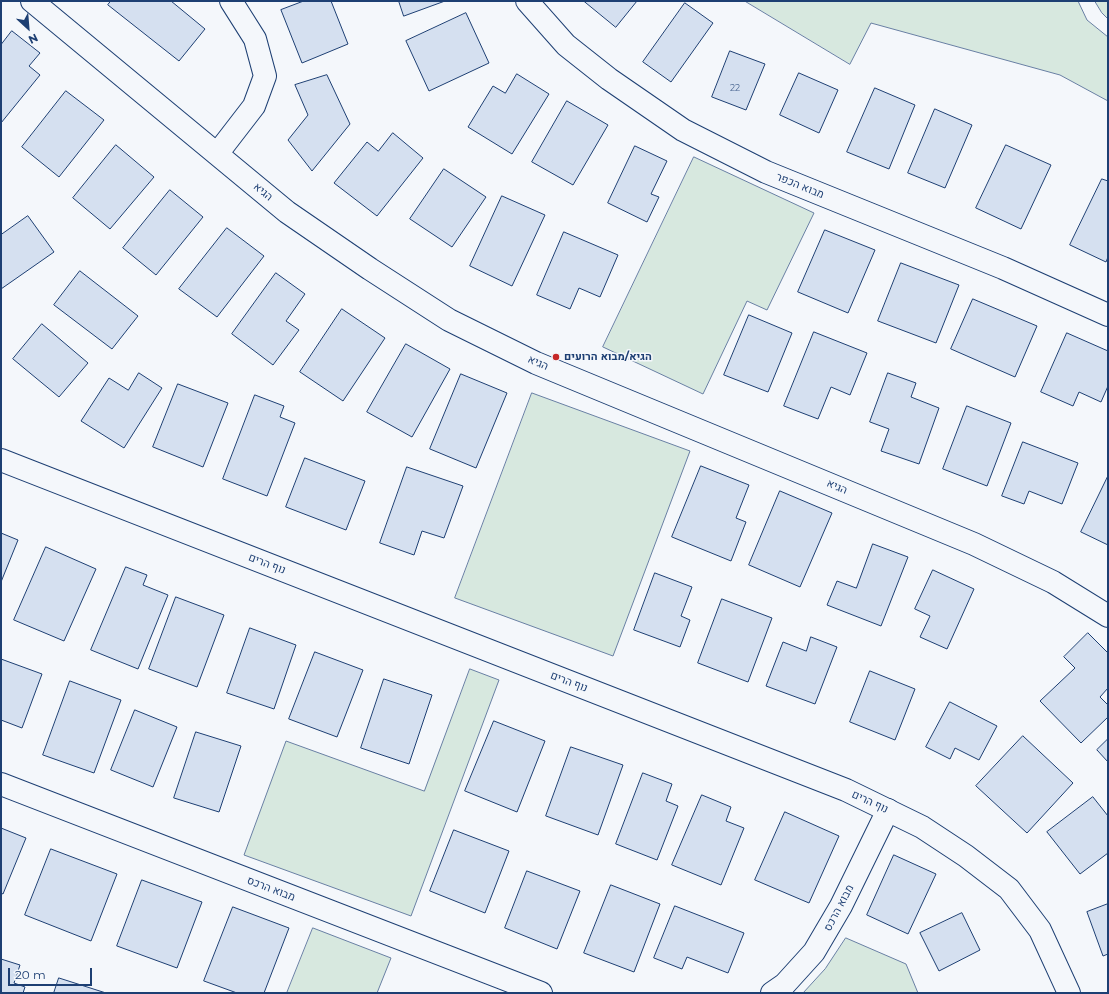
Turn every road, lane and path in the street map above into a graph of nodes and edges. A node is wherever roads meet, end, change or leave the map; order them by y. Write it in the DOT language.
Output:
graph roads {
  1 [pos="32,1"];
  2 [pos="231,1"];
  3 [pos="527,1"];
  4 [pos="217,154"];
  5 [pos="1108,315"];
  6 [pos="1,460"];
  7 [pos="1108,616"];
  8 [pos="1,784"];
  9 [pos="888,810"];
  10 [pos="541,993"];
  11 [pos="772,993"];
  12 [pos="1069,993"];
  1 -- 4 [label="street, הגיא"];
  2 -- 4 [label="street"];
  3 -- 5 [label="street, מבוא הכפר"];
  4 -- 7 [label="street, הגיא"];
  6 -- 9 [label="street, נוף הרים"];
  8 -- 10 [label="street, מבוא הרכס"];
  9 -- 11 [label="street, מבוא הרכס"];
  9 -- 12 [label="street, נוף הרים"];
}
